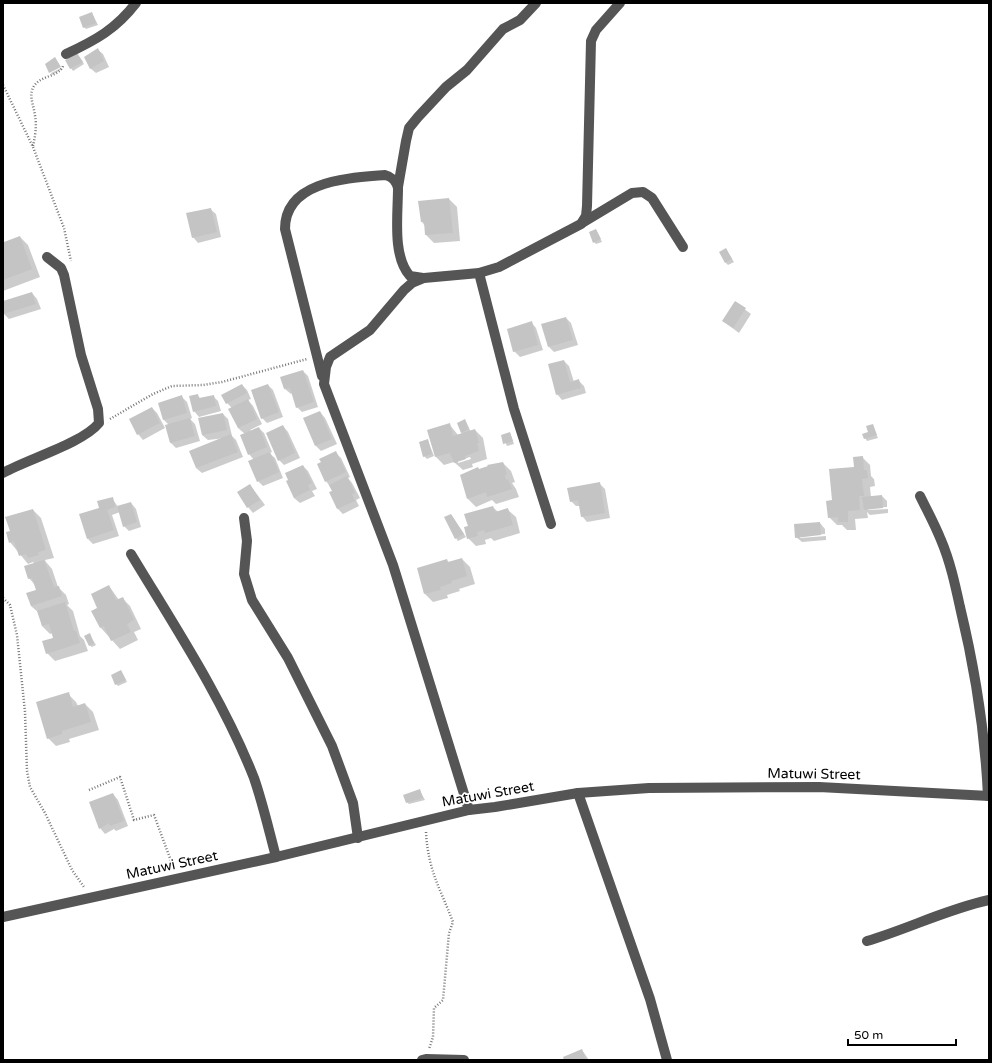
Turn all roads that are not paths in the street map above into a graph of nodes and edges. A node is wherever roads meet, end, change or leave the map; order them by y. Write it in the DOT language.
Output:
graph roads {
  1 [pos="136,3"];
  2 [pos="536,3"];
  3 [pos="620,3"];
  4 [pos="66,54"];
  5 [pos="398,188"];
  6 [pos="580,224"];
  7 [pos="683,247"];
  8 [pos="48,257"];
  9 [pos="479,273"];
  10 [pos="424,278"];
  11 [pos="324,384"];
  12 [pos="3,473"];
  13 [pos="920,496"];
  14 [pos="244,518"];
  15 [pos="551,524"];
  16 [pos="132,554"];
  17 [pos="578,793"];
  18 [pos="988,796"];
  19 [pos="469,810"];
  20 [pos="358,838"];
  21 [pos="276,857"];
  22 [pos="989,900"];
  23 [pos="3,917"];
  24 [pos="867,941"];
  25 [pos="424,1059"];
  26 [pos="464,1060"];
  27 [pos="667,1060"];
  1 -- 4 [label="street"];
  2 -- 5 [label="street"];
  3 -- 6 [label="street"];
  5 -- 10 [label="street"];
  5 -- 11 [label="street"];
  6 -- 7 [label="street"];
  6 -- 9 [label="street"];
  8 -- 12 [label="street"];
  9 -- 10 [label="street"];
  9 -- 15 [label="street"];
  10 -- 11 [label="street"];
  11 -- 19 [label="street"];
  13 -- 18 [label="street"];
  14 -- 20 [label="street"];
  16 -- 21 [label="street"];
  17 -- 18 [label="street, Matuwi Street"];
  17 -- 19 [label="street, Matuwi Street"];
  17 -- 27 [label="street"];
  19 -- 20 [label="street, Matuwi Street"];
  20 -- 21 [label="street, Matuwi Street"];
  21 -- 23 [label="street, Matuwi Street"];
  22 -- 24 [label="street"];
  25 -- 26 [label="street"];
}
